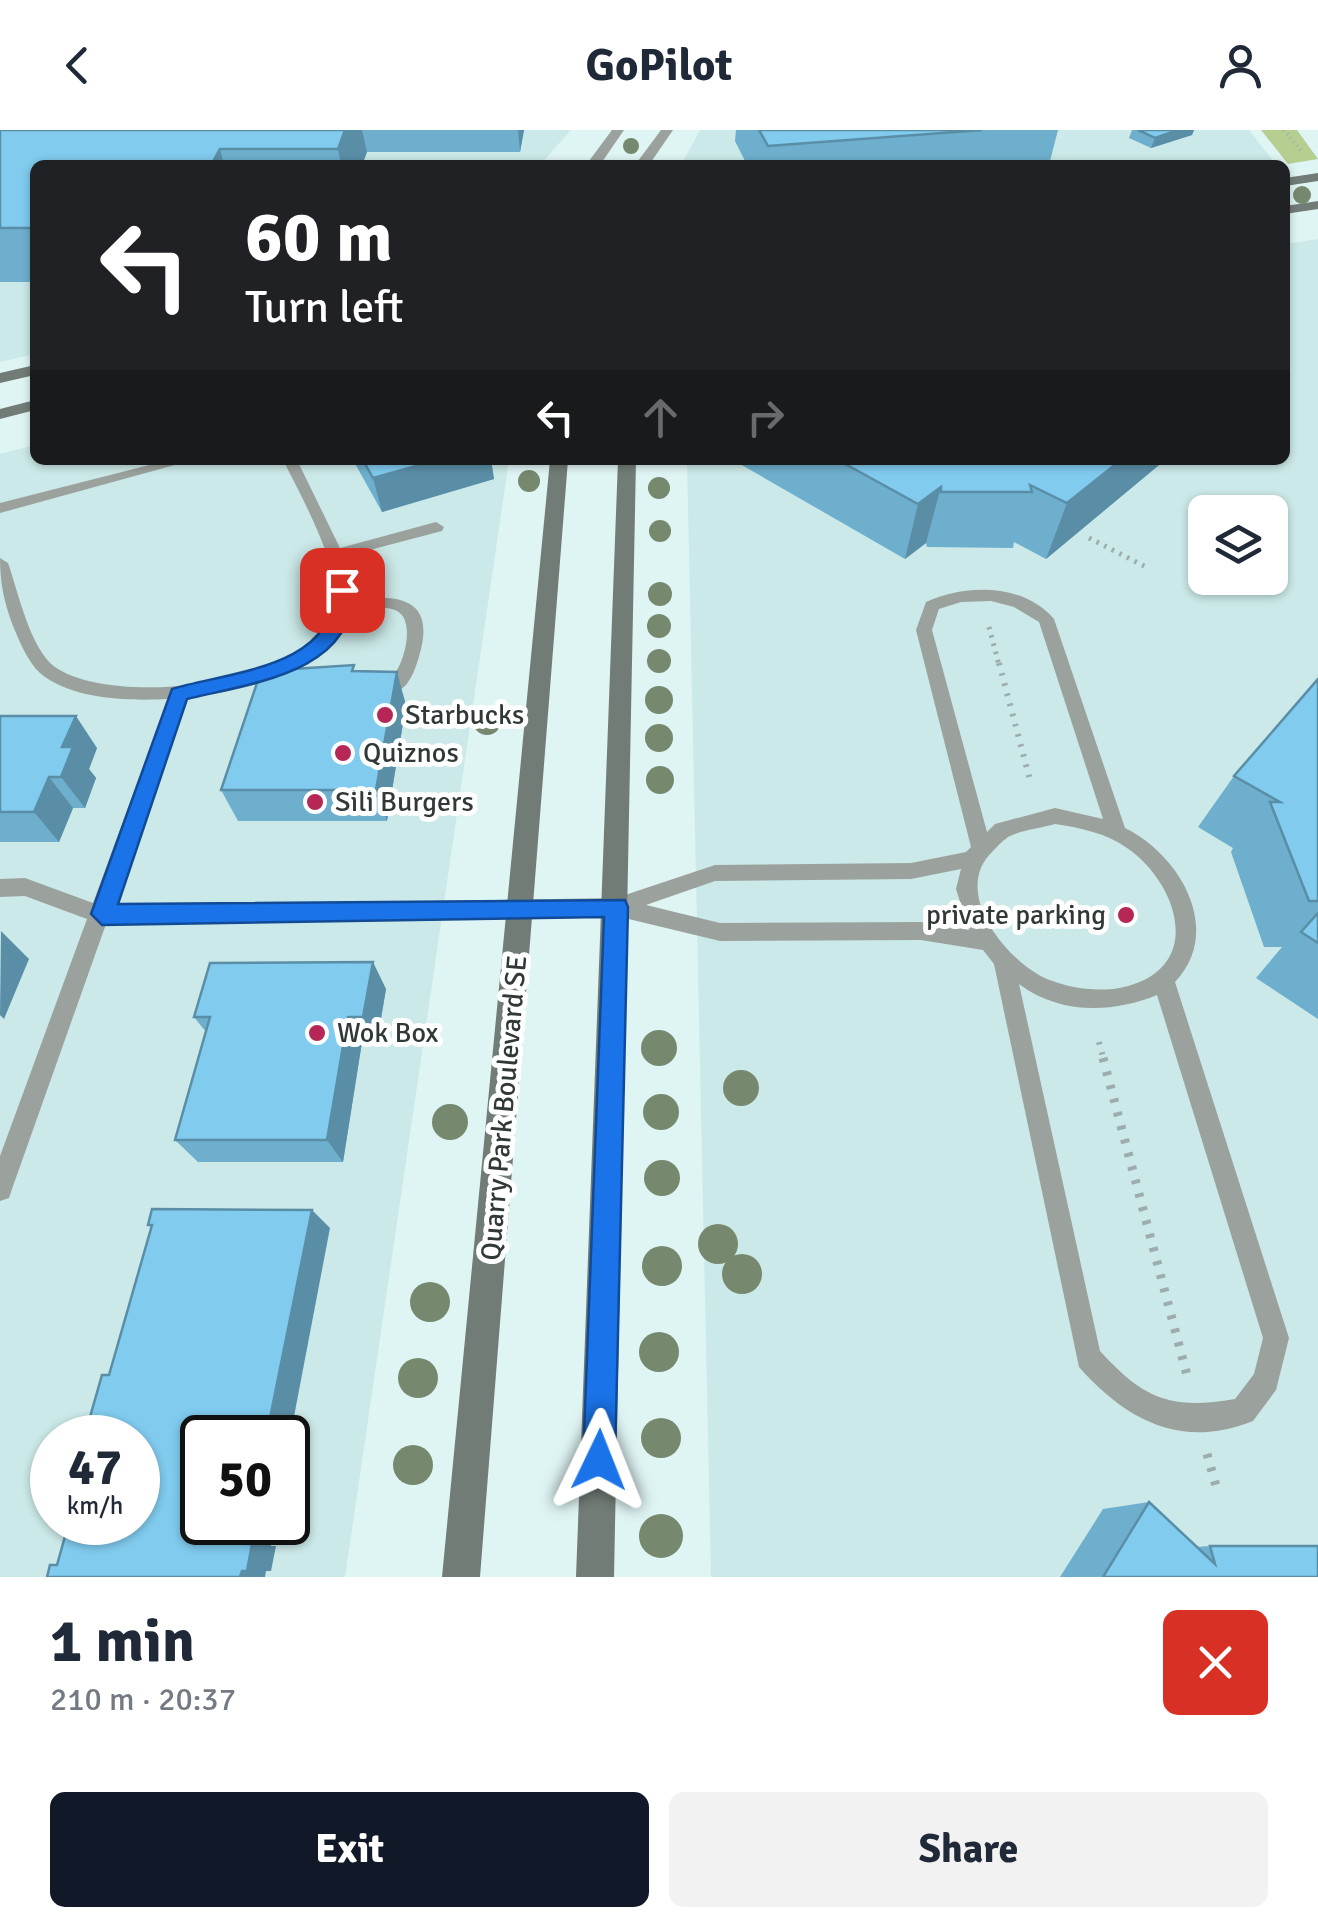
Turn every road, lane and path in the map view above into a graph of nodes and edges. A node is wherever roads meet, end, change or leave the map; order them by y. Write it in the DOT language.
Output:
graph roads {
  1 [pos="618,130"];
  2 [pos="667,130"];
  3 [pos="596,160"];
  4 [pos="646,160"];
  5 [pos="1318,177"];
  6 [pos="1290,181"];
  7 [pos="1318,206"];
  8 [pos="1290,209"];
  9 [pos="30,371"];
  10 [pos="0,378"];
  11 [pos="30,406"];
  12 [pos="0,414"];
  13 [pos="167,465"];
  14 [pos="292,465"];
  15 [pos="559,465"];
  16 [pos="627,465"];
  17 [pos="0,508"];
  18 [pos="436,527"];
  19 [pos="1089,538"];
  20 [pos="333,554"];
  21 [pos="0,562"];
  22 [pos="1148,568"];
  23 [pos="980,594"];
  24 [pos="343,608"];
  25 [pos="8,609"];
  26 [pos="363,692"];
  27 [pos="179,694"];
  28 [pos="1030,780"];
  29 [pos="1117,832"];
  30 [pos="976,852"];
  31 [pos="0,888"];
  32 [pos="522,907"];
  33 [pos="616,907"];
  34 [pos="102,914"];
  35 [pos="983,941"];
  36 [pos="1004,964"];
  37 [pos="1164,981"];
  38 [pos="1099,1042"];
  39 [pos="0,1189"];
  40 [pos="1198,1420"];
  41 [pos="1216,1486"];
  42 [pos="461,1577"];
  43 [pos="595,1577"];
  1 -- 3 [label="street"];
  2 -- 4 [label="street"];
  5 -- 6 [label="main road"];
  7 -- 8 [label="main road"];
  9 -- 10 [label="main road"];
  11 -- 12 [label="main road"];
  13 -- 17 [label="lane"];
  14 -- 20 [label="lane"];
  15 -- 32 [label="main road, Quarry Park Boulevard SE"];
  16 -- 33 [label="main road"];
  18 -- 20 [label="lane"];
  19 -- 22 [label="path"];
  20 -- 24 [label="lane"];
  21 -- 25 [label="lane"];
  23 -- 28 [label="path"];
  23 -- 29 [label="lane"];
  23 -- 30 [label="lane"];
  24 -- 26 [label="lane"];
  24 -- 27 [label="lane"];
  25 -- 27 [label="lane"];
  27 -- 34 [label="lane"];
  29 -- 30 [label="lane"];
  29 -- 37 [label="lane"];
  30 -- 33 [label="lane"];
  30 -- 35 [label="lane"];
  31 -- 34 [label="lane"];
  32 -- 33 [label="lane"];
  32 -- 34 [label="lane"];
  32 -- 42 [label="main road, Quarry Park Boulevard SE"];
  33 -- 35 [label="lane"];
  33 -- 43 [label="main road"];
  34 -- 39 [label="lane"];
  35 -- 36 [label="lane"];
  36 -- 37 [label="lane"];
  36 -- 40 [label="lane"];
  37 -- 40 [label="lane"];
  38 -- 40 [label="path"];
  40 -- 41 [label="path"];
}
